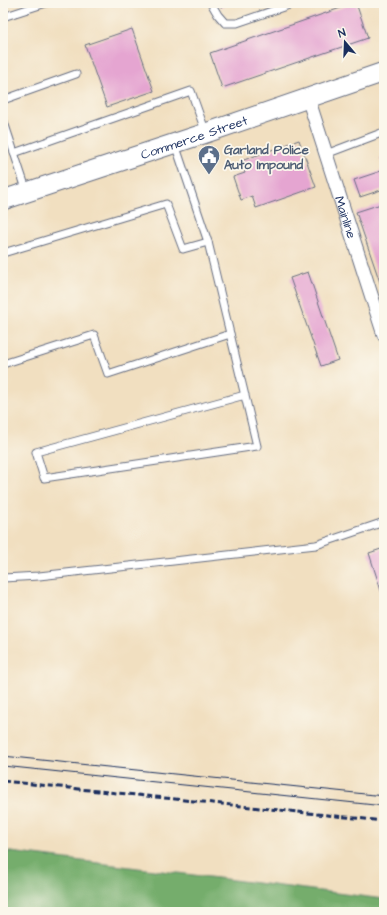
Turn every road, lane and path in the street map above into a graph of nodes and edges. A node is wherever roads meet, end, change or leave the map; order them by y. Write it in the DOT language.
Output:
graph roads {
  1 [pos="46,3"];
  2 [pos="211,3"];
  3 [pos="295,3"];
  4 [pos="3,17"];
  5 [pos="384,72"];
  6 [pos="76,74"];
  7 [pos="308,98"];
  8 [pos="3,100"];
  9 [pos="3,119"];
  10 [pos="384,132"];
  11 [pos="206,133"];
  12 [pos="175,144"];
  13 [pos="14,153"];
  14 [pos="326,154"];
  15 [pos="27,192"];
  16 [pos="3,200"];
  17 [pos="208,242"];
  18 [pos="3,253"];
  19 [pos="382,320"];
  20 [pos="230,334"];
  21 [pos="384,335"];
  22 [pos="3,364"];
  23 [pos="245,395"];
  24 [pos="384,522"];
  25 [pos="3,578"];
  1 -- 4 [label="lane"];
  2 -- 3 [label="lane"];
  5 -- 7 [label="street, Commerce Street"];
  6 -- 8 [label="lane"];
  7 -- 11 [label="street, Commerce Street"];
  7 -- 14 [label="street, Mainline"];
  9 -- 13 [label="lane"];
  10 -- 14 [label="lane"];
  11 -- 12 [label="street, Commerce Street"];
  11 -- 13 [label="lane"];
  12 -- 15 [label="street, Commerce Street"];
  12 -- 17 [label="lane"];
  13 -- 15 [label="lane"];
  14 -- 19 [label="street, Mainline"];
  15 -- 16 [label="street, Commerce Street"];
  17 -- 18 [label="lane"];
  17 -- 20 [label="lane"];
  19 -- 21 [label="street, Mainline"];
  20 -- 22 [label="lane"];
  20 -- 23 [label="lane"];
  23 -- 23 [label="lane"];
  24 -- 25 [label="lane"];
}
